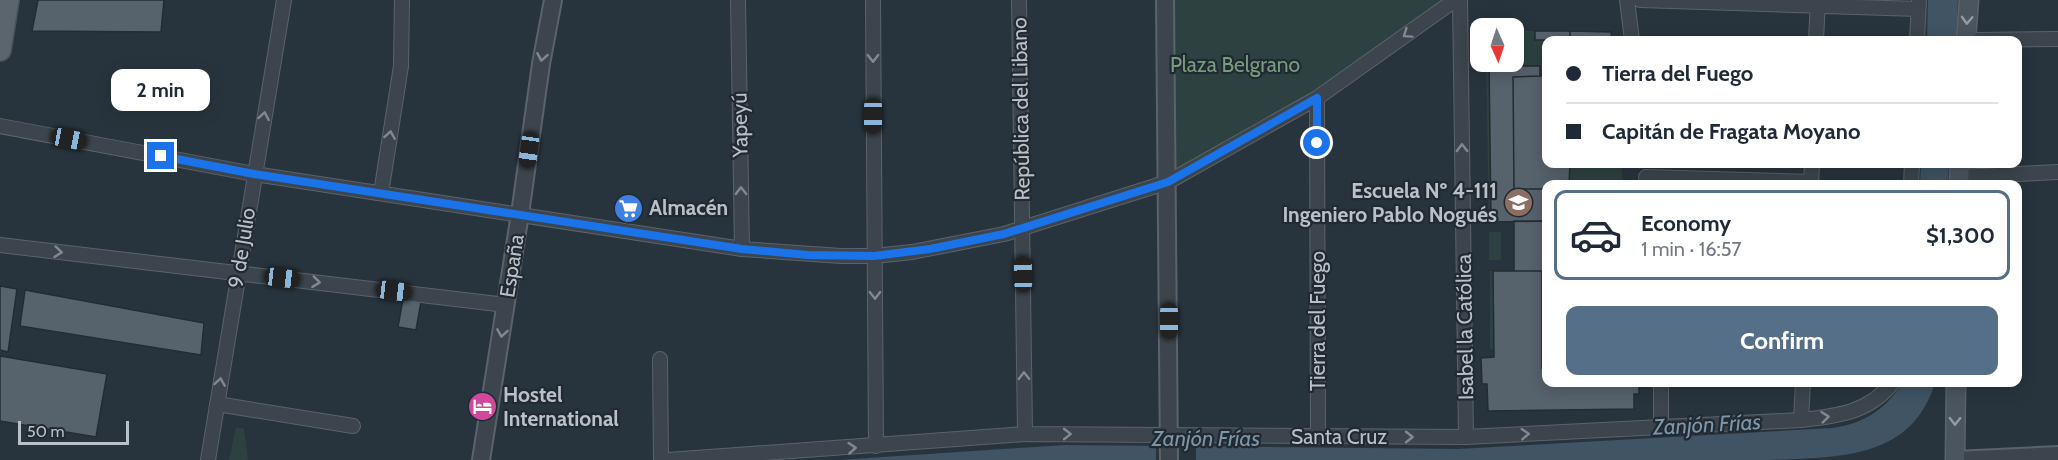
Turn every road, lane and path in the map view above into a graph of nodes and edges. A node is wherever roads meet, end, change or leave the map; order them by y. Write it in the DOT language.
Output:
graph roads {
  1 [pos="8,0"];
  2 [pos="284,0"];
  3 [pos="402,0"];
  4 [pos="554,0"];
  5 [pos="738,0"];
  6 [pos="873,0"];
  7 [pos="1019,0"];
  8 [pos="1166,0"];
  9 [pos="1455,0"];
  10 [pos="1460,0"];
  11 [pos="1628,0"];
  12 [pos="1640,0"];
  13 [pos="1969,0"];
  14 [pos="1720,1"];
  15 [pos="1818,3"];
  16 [pos="1919,5"];
  17 [pos="1632,36"];
  18 [pos="1816,36"];
  19 [pos="1917,36"];
  20 [pos="1966,36"];
  21 [pos="2022,39"];
  22 [pos="2058,39"];
  23 [pos="0,50"];
  24 [pos="1317,98"];
  25 [pos="0,126"];
  26 [pos="2058,172"];
  27 [pos="254,174"];
  28 [pos="1646,175"];
  29 [pos="1959,175"];
  30 [pos="1749,180"];
  31 [pos="1168,182"];
  32 [pos="381,193"];
  33 [pos="520,214"];
  34 [pos="1023,229"];
  35 [pos="0,245"];
  36 [pos="742,249"];
  37 [pos="874,256"];
  38 [pos="238,272"];
  39 [pos="506,305"];
  40 [pos="660,359"];
  41 [pos="1661,387"];
  42 [pos="1803,387"];
  43 [pos="1889,387"];
  44 [pos="1956,387"];
  45 [pos="217,404"];
  46 [pos="1801,420"];
  47 [pos="353,426"];
  48 [pos="1661,426"];
  49 [pos="1025,434"];
  50 [pos="1318,437"];
  51 [pos="1467,437"];
  52 [pos="876,446"];
  53 [pos="1169,447"];
  54 [pos="2058,454"];
  55 [pos="208,460"];
  56 [pos="481,460"];
  57 [pos="661,460"];
  58 [pos="668,460"];
  59 [pos="1955,460"];
  1 -- 23 [label="main road"];
  27 -- 2 [label="street, 9 de Julio, one-way"];
  32 -- 3 [label="street, one-way"];
  4 -- 33 [label="street, España, one-way"];
  36 -- 5 [label="street, Yapeyú, one-way"];
  6 -- 37 [label="street, one-way"];
  7 -- 34 [label="street, República del Libano"];
  8 -- 31 [label="street"];
  9 -- 24 [label="street, one-way"];
  51 -- 10 [label="street, Isabel la Católica, one-way"];
  11 -- 17 [label="street"];
  12 -- 14 [label="street"];
  13 -- 20 [label="main road, one-way"];
  14 -- 15 [label="street"];
  15 -- 16 [label="street"];
  15 -- 18 [label="street"];
  16 -- 19 [label="street"];
  21 -- 22 [label="street"];
  24 -- 31 [label="street"];
  24 -- 50 [label="street, Tierra del Fuego"];
  25 -- 27 [label="street"];
  26 -- 29 [label="street"];
  27 -- 32 [label="street"];
  27 -- 38 [label="street, 9 de Julio"];
  28 -- 30 [label="street"];
  31 -- 34 [label="street"];
  31 -- 53 [label="street"];
  32 -- 33 [label="street"];
  33 -- 36 [label="street"];
  33 -- 39 [label="street, España"];
  34 -- 37 [label="street"];
  49 -- 34 [label="street, República del Libano, one-way"];
  35 -- 38 [label="street, one-way"];
  36 -- 37 [label="street"];
  37 -- 52 [label="street, one-way"];
  38 -- 39 [label="street, one-way"];
  45 -- 38 [label="street, 9 de Julio, one-way"];
  39 -- 56 [label="street, España, one-way"];
  40 -- 57 [label="street"];
  41 -- 48 [label="street"];
  42 -- 46 [label="street"];
  46 -- 43 [label="street, Santa Cruz, one-way"];
  44 -- 59 [label="main road, one-way"];
  45 -- 47 [label="street"];
  45 -- 55 [label="street, 9 de Julio"];
  46 -- 48 [label="street, Santa Cruz"];
  51 -- 48 [label="street, Santa Cruz, one-way"];
  49 -- 52 [label="street, Santa Cruz"];
  49 -- 53 [label="street, Santa Cruz, one-way"];
  50 -- 51 [label="street, Santa Cruz, one-way"];
  50 -- 53 [label="street, Santa Cruz"];
  58 -- 52 [label="street, Santa Cruz, one-way"];
  54 -- 59 [label="street"];
}
